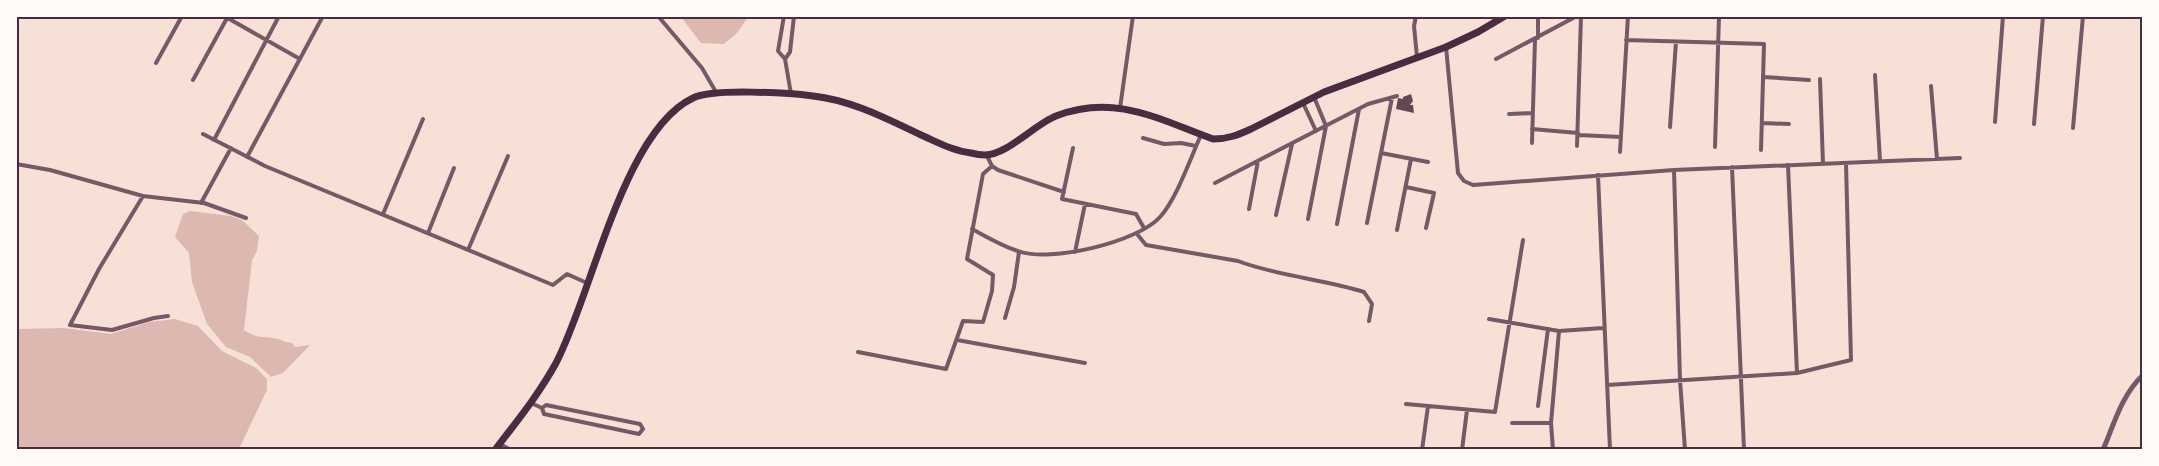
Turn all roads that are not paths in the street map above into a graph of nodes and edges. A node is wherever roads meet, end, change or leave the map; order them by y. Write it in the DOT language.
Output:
graph roads {
  1 [pos="182,16"];
  2 [pos="279,16"];
  3 [pos="323,16"];
  4 [pos="658,16"];
  5 [pos="784,16"];
  6 [pos="795,16"];
  7 [pos="1133,16"];
  8 [pos="1416,16"];
  9 [pos="1505,16"];
  10 [pos="1576,16"];
  11 [pos="1581,16"];
  12 [pos="1628,16"];
  13 [pos="1719,16"];
  14 [pos="2003,16"];
  15 [pos="2043,16"];
  16 [pos="2083,16"];
  17 [pos="225,17"];
  18 [pos="1538,18"];
  19 [pos="1537,38"];
  20 [pos="1626,39"];
  21 [pos="266,40"];
  22 [pos="1676,42"];
  23 [pos="1719,44"];
  24 [pos="1446,47"];
  25 [pos="1417,57"];
  26 [pos="1496,58"];
  27 [pos="300,59"];
  28 [pos="785,59"];
  29 [pos="156,63"];
  30 [pos="1875,75"];
  31 [pos="1763,77"];
  32 [pos="193,80"];
  33 [pos="1809,80"];
  34 [pos="1820,80"];
  35 [pos="1931,86"];
  36 [pos="717,93"];
  37 [pos="791,95"];
  38 [pos="1314,97"];
  39 [pos="1302,102"];
  40 [pos="1120,108"];
  41 [pos="1359,108"];
  42 [pos="1533,113"];
  43 [pos="1509,114"];
  44 [pos="423,119"];
  45 [pos="1995,122"];
  46 [pos="1762,123"];
  47 [pos="1789,124"];
  48 [pos="2034,124"];
  49 [pos="1326,126"];
  50 [pos="1670,127"];
  51 [pos="2073,128"];
  52 [pos="1532,129"];
  53 [pos="1316,130"];
  54 [pos="202,134"];
  55 [pos="1578,134"];
  56 [pos="1201,135"];
  57 [pos="1621,137"];
  58 [pos="1143,138"];
  59 [pos="214,140"];
  60 [pos="1292,143"];
  61 [pos="1532,143"];
  62 [pos="1196,146"];
  63 [pos="1577,146"];
  64 [pos="1715,147"];
  65 [pos="231,148"];
  66 [pos="1073,148"];
  67 [pos="1761,150"];
  68 [pos="1620,152"];
  69 [pos="1381,153"];
  70 [pos="508,156"];
  71 [pos="987,156"];
  72 [pos="247,157"];
  73 [pos="1960,158"];
  74 [pos="1411,159"];
  75 [pos="1937,159"];
  76 [pos="1258,161"];
  77 [pos="1880,161"];
  78 [pos="1428,162"];
  79 [pos="1846,163"];
  80 [pos="16,164"];
  81 [pos="1823,164"];
  82 [pos="1788,165"];
  83 [pos="992,166"];
  84 [pos="1731,167"];
  85 [pos="454,168"];
  86 [pos="1674,170"];
  87 [pos="1598,175"];
  88 [pos="1215,183"];
  89 [pos="1406,187"];
  90 [pos="1064,192"];
  91 [pos="144,196"];
  92 [pos="201,203"];
  93 [pos="1085,204"];
  94 [pos="1249,209"];
  95 [pos="382,214"];
  96 [pos="1276,215"];
  97 [pos="246,218"];
  98 [pos="1308,219"];
  99 [pos="1336,224"];
  100 [pos="1367,224"];
  101 [pos="1143,228"];
  102 [pos="1426,228"];
  103 [pos="972,229"];
  104 [pos="1397,230"];
  105 [pos="428,233"];
  106 [pos="1137,234"];
  107 [pos="1523,240"];
  108 [pos="468,250"];
  109 [pos="1019,252"];
  110 [pos="1075,252"];
  111 [pos="587,283"];
  112 [pos="168,316"];
  113 [pos="1005,318"];
  114 [pos="1489,319"];
  115 [pos="1369,321"];
  116 [pos="1510,323"];
  117 [pos="1603,328"];
  118 [pos="1548,329"];
  119 [pos="1559,331"];
  120 [pos="957,340"];
  121 [pos="858,352"];
  122 [pos="1085,363"];
  123 [pos="1797,373"];
  124 [pos="1741,376"];
  125 [pos="2142,376"];
  126 [pos="1680,380"];
  127 [pos="1607,385"];
  128 [pos="531,403"];
  129 [pos="1406,404"];
  130 [pos="1428,406"];
  131 [pos="1538,406"];
  132 [pos="542,408"];
  133 [pos="1467,410"];
  134 [pos="1512,423"];
  135 [pos="1551,423"];
  136 [pos="497,447"];
  137 [pos="511,450"];
  138 [pos="1422,450"];
  139 [pos="1462,450"];
  140 [pos="1553,450"];
  141 [pos="1610,450"];
  142 [pos="1685,450"];
  143 [pos="1744,450"];
  144 [pos="2103,450"];
  1 -- 29 [label="street"];
  2 -- 21 [label="street"];
  3 -- 27 [label="street"];
  4 -- 36 [label="street"];
  5 -- 28 [label="street"];
  6 -- 28 [label="street"];
  7 -- 40 [label="street"];
  8 -- 25 [label="street"];
  9 -- 24 [label="highway"];
  10 -- 19 [label="street"];
  11 -- 55 [label="street"];
  12 -- 20 [label="street"];
  13 -- 23 [label="street"];
  14 -- 45 [label="street"];
  15 -- 48 [label="street"];
  16 -- 51 [label="street"];
  17 -- 21 [label="street"];
  17 -- 32 [label="street"];
  18 -- 19 [label="street"];
  19 -- 26 [label="street"];
  19 -- 42 [label="street"];
  20 -- 22 [label="street"];
  20 -- 57 [label="street"];
  21 -- 27 [label="street"];
  21 -- 59 [label="street"];
  22 -- 23 [label="street"];
  22 -- 50 [label="street"];
  23 -- 31 [label="street"];
  23 -- 64 [label="street"];
  24 -- 25 [label="highway"];
  24 -- 87 [label="street"];
  25 -- 38 [label="highway"];
  27 -- 72 [label="street"];
  28 -- 37 [label="street"];
  30 -- 77 [label="street"];
  31 -- 33 [label="street"];
  31 -- 46 [label="street"];
  34 -- 81 [label="street"];
  35 -- 75 [label="street"];
  36 -- 37 [label="highway"];
  36 -- 111 [label="highway"];
  37 -- 71 [label="highway"];
  38 -- 39 [label="highway"];
  38 -- 49 [label="street"];
  39 -- 53 [label="street"];
  39 -- 56 [label="highway"];
  40 -- 56 [label="highway"];
  40 -- 71 [label="highway"];
  41 -- 49 [label="street"];
  41 -- 69 [label="street"];
  41 -- 99 [label="street"];
  42 -- 43 [label="street"];
  42 -- 52 [label="street"];
  44 -- 95 [label="street"];
  46 -- 47 [label="street"];
  46 -- 67 [label="street"];
  49 -- 53 [label="street"];
  49 -- 98 [label="street"];
  52 -- 55 [label="street"];
  52 -- 61 [label="street"];
  53 -- 60 [label="street"];
  54 -- 59 [label="street"];
  55 -- 57 [label="street"];
  55 -- 63 [label="street"];
  56 -- 62 [label="street"];
  57 -- 68 [label="street"];
  58 -- 62 [label="street"];
  59 -- 65 [label="street"];
  60 -- 76 [label="street"];
  60 -- 96 [label="street"];
  62 -- 101 [label="street"];
  65 -- 72 [label="street"];
  65 -- 92 [label="street"];
  66 -- 90 [label="street"];
  69 -- 74 [label="street"];
  69 -- 100 [label="street"];
  70 -- 108 [label="street"];
  71 -- 83 [label="street"];
  72 -- 95 [label="street"];
  73 -- 75 [label="street"];
  74 -- 78 [label="street"];
  74 -- 89 [label="street"];
  75 -- 77 [label="street"];
  76 -- 88 [label="street"];
  76 -- 94 [label="street"];
  77 -- 79 [label="street"];
  79 -- 81 [label="street"];
  79 -- 123 [label="street"];
  80 -- 91 [label="street"];
  81 -- 82 [label="street"];
  82 -- 84 [label="street"];
  82 -- 123 [label="street"];
  83 -- 90 [label="street"];
  83 -- 103 [label="street"];
  84 -- 86 [label="street"];
  84 -- 124 [label="street"];
  85 -- 105 [label="street"];
  86 -- 87 [label="street"];
  86 -- 126 [label="street"];
  87 -- 117 [label="street"];
  89 -- 102 [label="street"];
  89 -- 104 [label="street"];
  90 -- 93 [label="street"];
  91 -- 92 [label="street"];
  91 -- 112 [label="street"];
  92 -- 97 [label="street"];
  93 -- 101 [label="street"];
  93 -- 110 [label="street"];
  95 -- 105 [label="street"];
  101 -- 106 [label="street"];
  103 -- 109 [label="street"];
  103 -- 120 [label="street"];
  105 -- 108 [label="street"];
  106 -- 110 [label="street"];
  106 -- 115 [label="street"];
  107 -- 116 [label="street"];
  108 -- 111 [label="street"];
  109 -- 110 [label="street"];
  109 -- 113 [label="street"];
  111 -- 128 [label="highway"];
  114 -- 116 [label="street"];
  116 -- 118 [label="street"];
  116 -- 133 [label="street"];
  117 -- 119 [label="street"];
  117 -- 127 [label="street"];
  118 -- 119 [label="street"];
  118 -- 131 [label="street"];
  119 -- 135 [label="street"];
  120 -- 121 [label="street"];
  120 -- 122 [label="street"];
  123 -- 124 [label="street"];
  124 -- 126 [label="street"];
  124 -- 143 [label="street"];
  125 -- 144 [label="street"];
  126 -- 127 [label="street"];
  126 -- 142 [label="street"];
  127 -- 141 [label="street"];
  128 -- 132 [label="street"];
  128 -- 136 [label="highway"];
  129 -- 130 [label="street"];
  130 -- 133 [label="street"];
  130 -- 138 [label="street"];
  132 -- 132 [label="street"];
  133 -- 139 [label="street"];
  134 -- 135 [label="street"];
  135 -- 140 [label="street"];
  136 -- 137 [label="street"];
}
